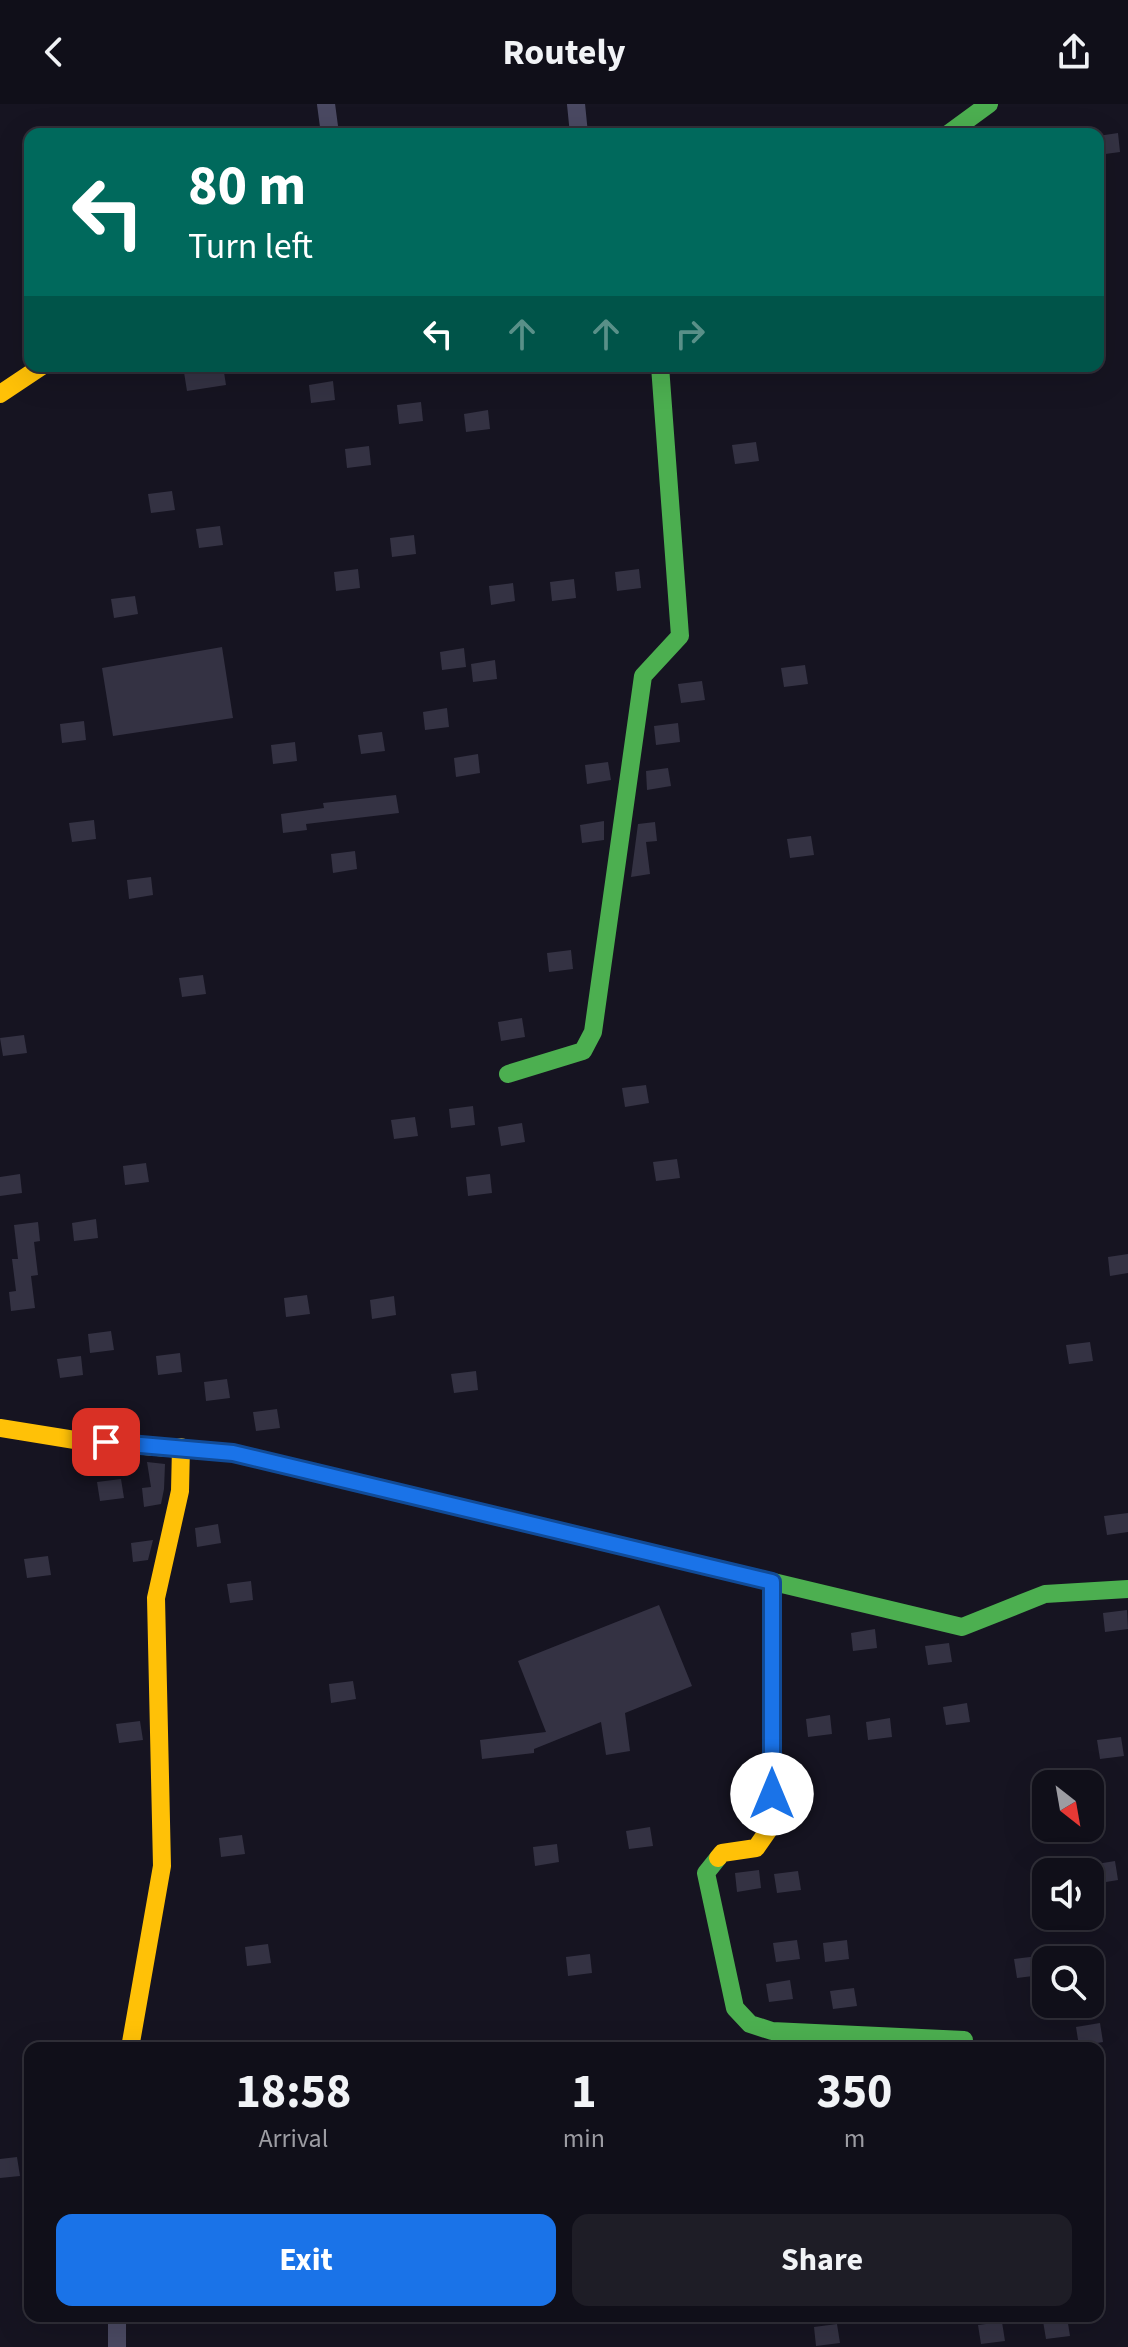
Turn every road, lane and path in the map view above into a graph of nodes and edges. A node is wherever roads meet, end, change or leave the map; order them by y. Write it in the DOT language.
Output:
graph roads {
  1 [pos="326,104"];
  2 [pos="576,104"];
  3 [pos="989,104"];
  4 [pos="329,128"];
  5 [pos="578,128"];
  6 [pos="956,128"];
  7 [pos="33,372"];
  8 [pos="660,372"];
  9 [pos="0,394"];
  10 [pos="508,1074"];
  11 [pos="0,1428"];
  12 [pos="181,1447"];
  13 [pos="772,1582"];
  14 [pos="1128,1589"];
  15 [pos="964,2040"];
  16 [pos="131,2042"];
  17 [pos="117,2322"];
  18 [pos="117,2347"];
  1 -- 4 [label="street"];
  2 -- 5 [label="street"];
  3 -- 6 [label="street"];
  7 -- 9 [label="street"];
  8 -- 10 [label="street"];
  11 -- 12 [label="street"];
  12 -- 13 [label="street"];
  12 -- 16 [label="street"];
  13 -- 14 [label="street"];
  13 -- 15 [label="street"];
  17 -- 18 [label="street"];
}
